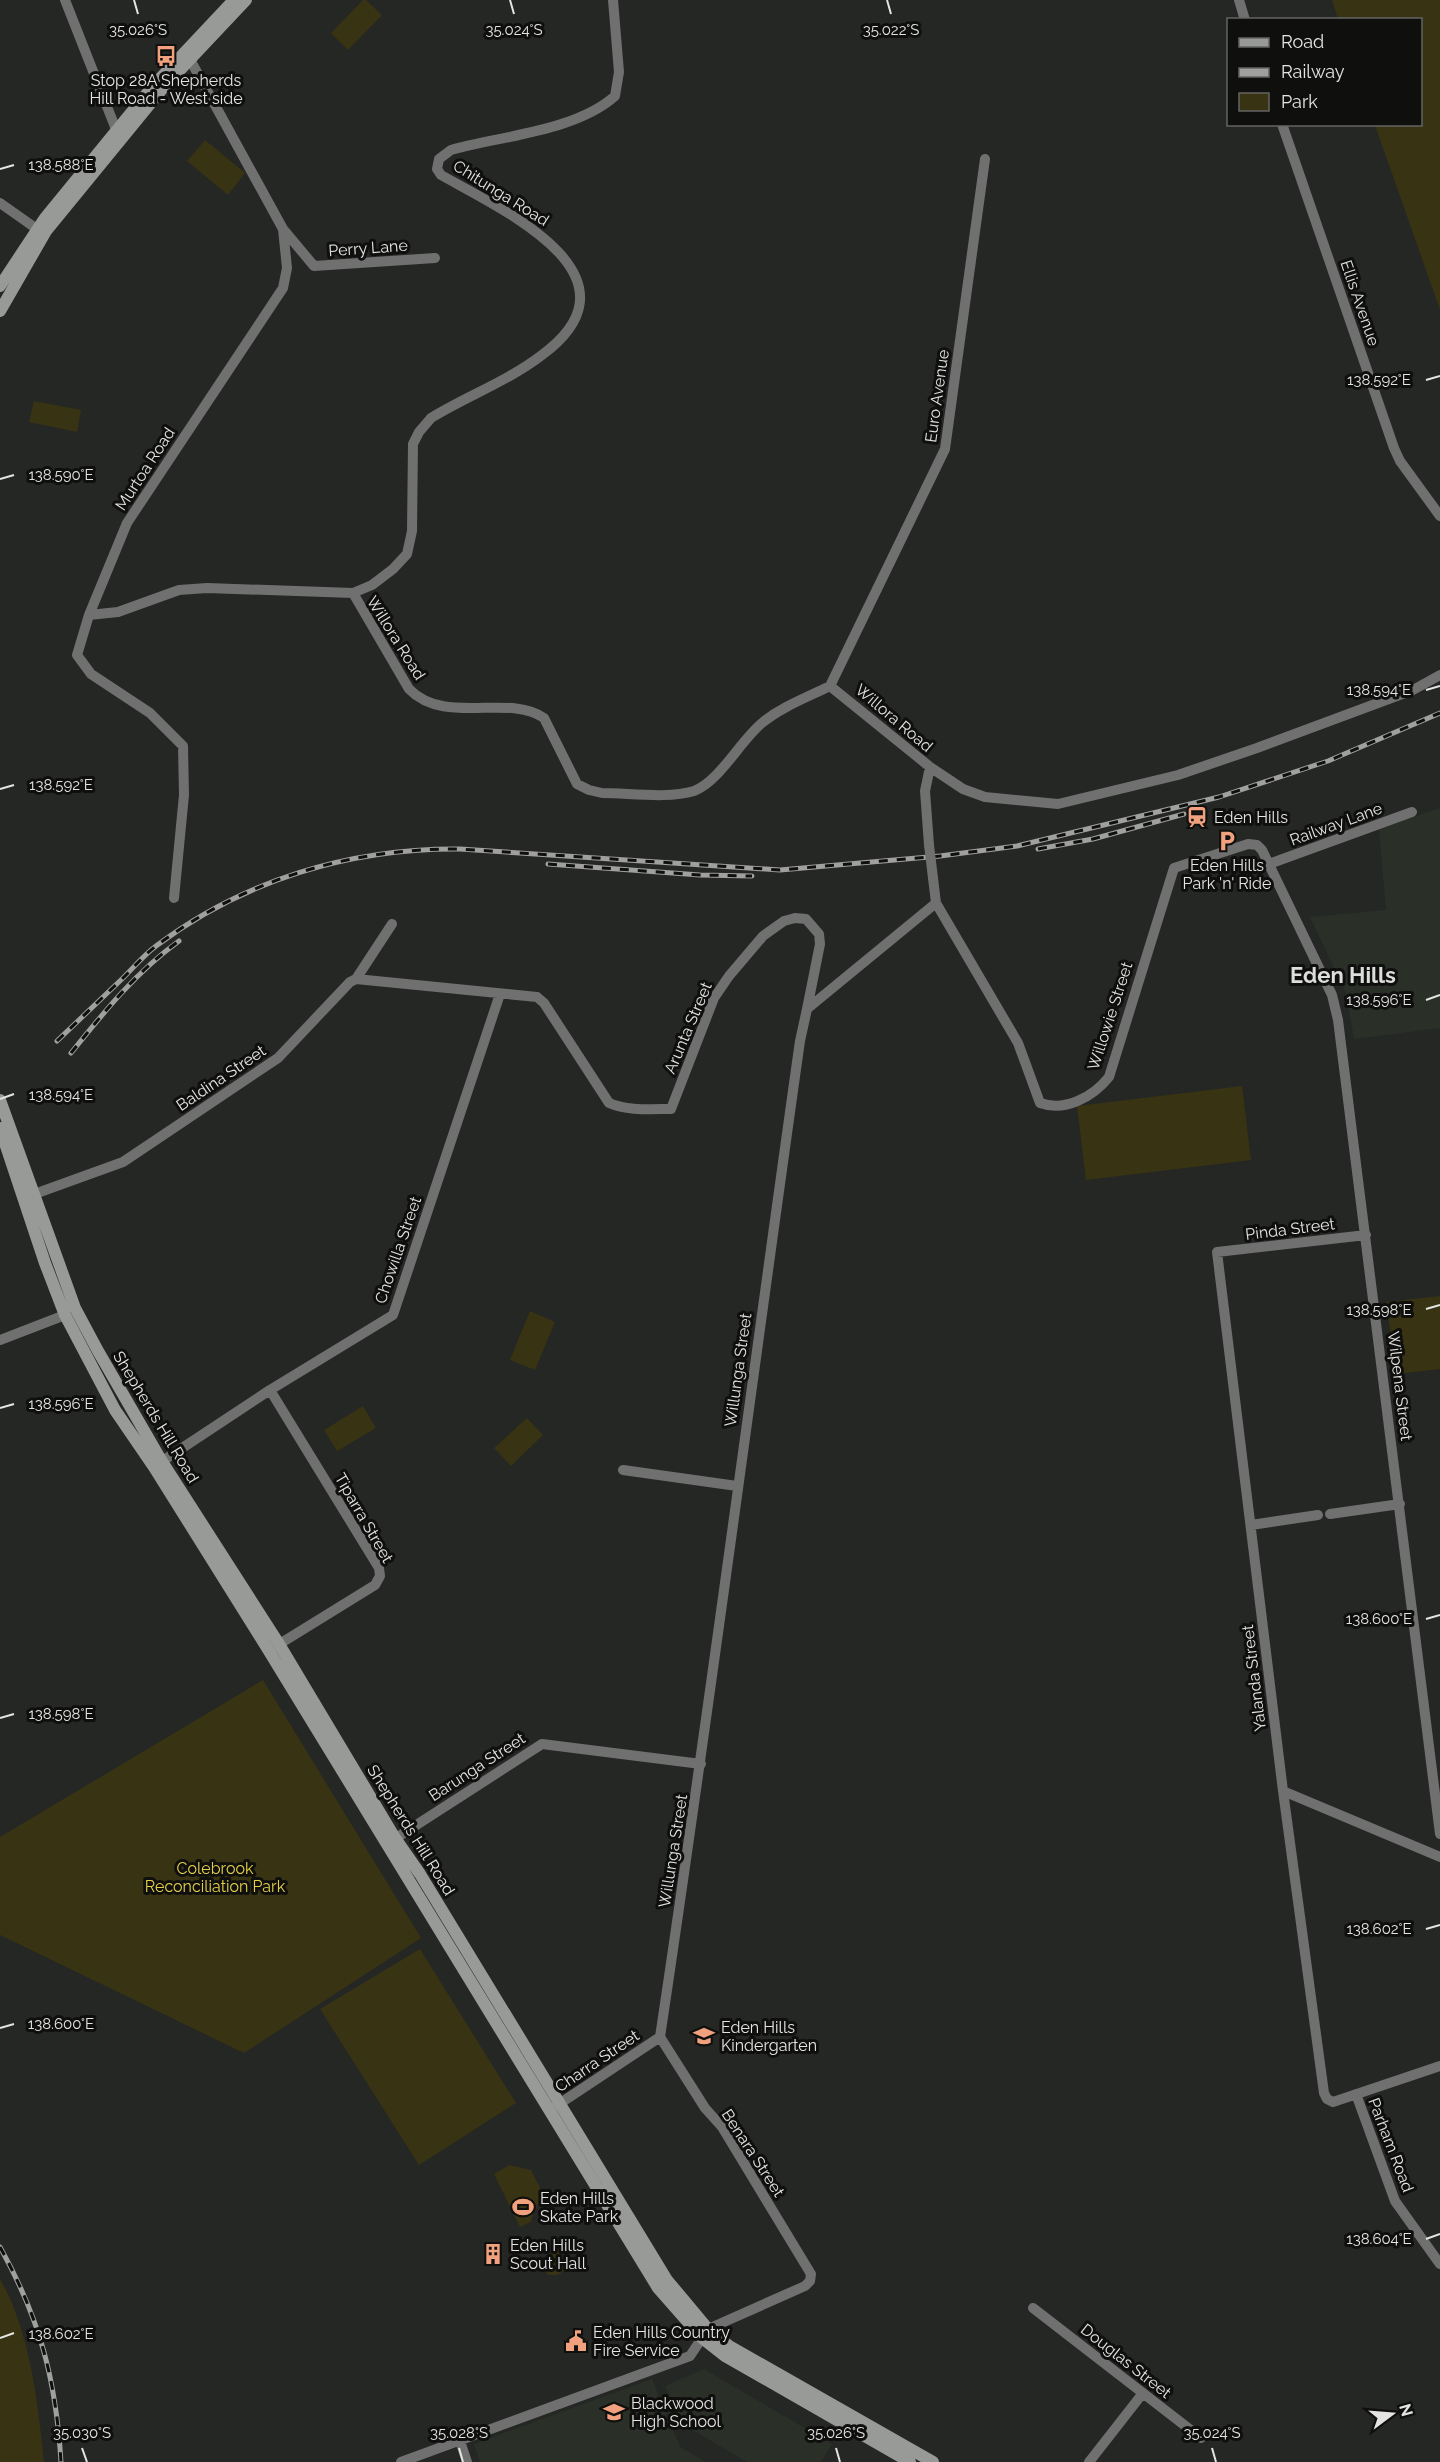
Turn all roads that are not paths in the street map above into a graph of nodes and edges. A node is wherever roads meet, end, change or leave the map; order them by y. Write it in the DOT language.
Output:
graph roads {
  1 [pos="65,0"];
  2 [pos="234,0"];
  3 [pos="246,0"];
  4 [pos="613,0"];
  5 [pos="1239,0"];
  6 [pos="1244,18"];
  7 [pos="188,55"];
  8 [pos="1283,126"];
  9 [pos="119,137"];
  10 [pos="985,159"];
  11 [pos="0,203"];
  12 [pos="283,229"];
  13 [pos="40,231"];
  14 [pos="435,258"];
  15 [pos="0,286"];
  16 [pos="0,311"];
  17 [pos="1440,516"];
  18 [pos="353,593"];
  19 [pos="89,615"];
  20 [pos="1440,675"];
  21 [pos="831,686"];
  22 [pos="930,767"];
  23 [pos="1412,812"];
  24 [pos="1262,850"];
  25 [pos="1269,864"];
  26 [pos="174,898"];
  27 [pos="936,903"];
  28 [pos="392,924"];
  29 [pos="356,979"];
  30 [pos="500,994"];
  31 [pos="807,1009"];
  32 [pos="0,1100"];
  33 [pos="0,1128"];
  34 [pos="28,1196"];
  35 [pos="1366,1234"];
  36 [pos="1217,1252"];
  37 [pos="65,1315"];
  38 [pos="0,1340"];
  39 [pos="270,1390"];
  40 [pos="158,1464"];
  41 [pos="623,1470"];
  42 [pos="737,1486"];
  43 [pos="1400,1504"];
  44 [pos="1330,1514"];
  45 [pos="1318,1515"];
  46 [pos="1251,1525"];
  47 [pos="274,1648"];
  48 [pos="701,1764"];
  49 [pos="1283,1791"];
  50 [pos="1440,1834"];
  51 [pos="390,1841"];
  52 [pos="1440,1857"];
  53 [pos="660,2037"];
  54 [pos="1440,2066"];
  55 [pos="1356,2094"];
  56 [pos="555,2106"];
  57 [pos="1440,2264"];
  58 [pos="1033,2308"];
  59 [pos="705,2333"];
  60 [pos="1143,2393"];
  61 [pos="1201,2438"];
  62 [pos="460,2441"];
  63 [pos="401,2462"];
  64 [pos="467,2462"];
  65 [pos="910,2462"];
  66 [pos="933,2462"];
  67 [pos="1089,2462"];
  1 -- 9 [label="street"];
  2 -- 7 [label="main road"];
  3 -- 7 [label="main road"];
  4 -- 18 [label="street, Chitunga Road"];
  5 -- 6 [label="street"];
  7 -- 9 [label="main road"];
  7 -- 12 [label="street, Murtoa Road"];
  8 -- 17 [label="street, Ellis Avenue"];
  9 -- 13 [label="main road"];
  10 -- 21 [label="street, Euro Avenue"];
  11 -- 13 [label="street"];
  12 -- 14 [label="street, Perry Lane"];
  12 -- 19 [label="street, Murtoa Road"];
  13 -- 15 [label="main road"];
  13 -- 16 [label="main road"];
  18 -- 19 [label="street, Willora Road"];
  18 -- 21 [label="street, Willora Road"];
  19 -- 26 [label="street, Murtoa Road"];
  20 -- 22 [label="street, Willora Road"];
  21 -- 22 [label="street, Willora Road"];
  22 -- 27 [label="street, bridge"];
  23 -- 25 [label="street, Railway Lane"];
  24 -- 25 [label="street, Wilpena Street"];
  24 -- 27 [label="street, Willowie Street"];
  25 -- 35 [label="street, Wilpena Street"];
  27 -- 31 [label="street"];
  28 -- 29 [label="street, Baldina Street"];
  29 -- 30 [label="street"];
  29 -- 34 [label="street, Baldina Street"];
  30 -- 31 [label="street, Arunta Street"];
  30 -- 39 [label="street, Chowilla Street"];
  31 -- 42 [label="street, Willunga Street"];
  32 -- 34 [label="main road, Shepherds Hill Road"];
  33 -- 34 [label="main road, Shepherds Hill Road"];
  34 -- 37 [label="main road, Shepherds Hill Road"];
  34 -- 40 [label="main road, Shepherds Hill Road"];
  35 -- 36 [label="street, Pinda Street"];
  35 -- 43 [label="street, Wilpena Street"];
  36 -- 46 [label="street, Yalanda Street"];
  37 -- 38 [label="street"];
  37 -- 40 [label="main road, Shepherds Hill Road"];
  39 -- 40 [label="street, Chowilla Street"];
  39 -- 47 [label="street, Tiparra Street"];
  40 -- 47 [label="main road, Shepherds Hill Road"];
  41 -- 42 [label="street"];
  42 -- 48 [label="street, Willunga Street"];
  43 -- 44 [label="street"];
  43 -- 50 [label="street, Wilpena Street"];
  45 -- 46 [label="street"];
  46 -- 49 [label="street, Yalanda Street"];
  47 -- 51 [label="main road, Shepherds Hill Road"];
  48 -- 51 [label="street, Barunga Street"];
  48 -- 53 [label="street, Willunga Street"];
  49 -- 52 [label="street"];
  49 -- 55 [label="street, Yalanda Street"];
  51 -- 56 [label="main road, Shepherds Hill Road"];
  53 -- 56 [label="street, Charra Street"];
  53 -- 59 [label="street, Benara Street"];
  54 -- 55 [label="street"];
  55 -- 57 [label="street, Parham Road"];
  56 -- 59 [label="main road, Shepherds Hill Road"];
  58 -- 60 [label="street, Douglas Street"];
  59 -- 62 [label="street"];
  59 -- 65 [label="main road, Shepherds Hill Road"];
  59 -- 66 [label="main road, Shepherds Hill Road"];
  60 -- 61 [label="street, Douglas Street"];
  60 -- 67 [label="street"];
  62 -- 63 [label="street"];
  62 -- 64 [label="street"];
}
